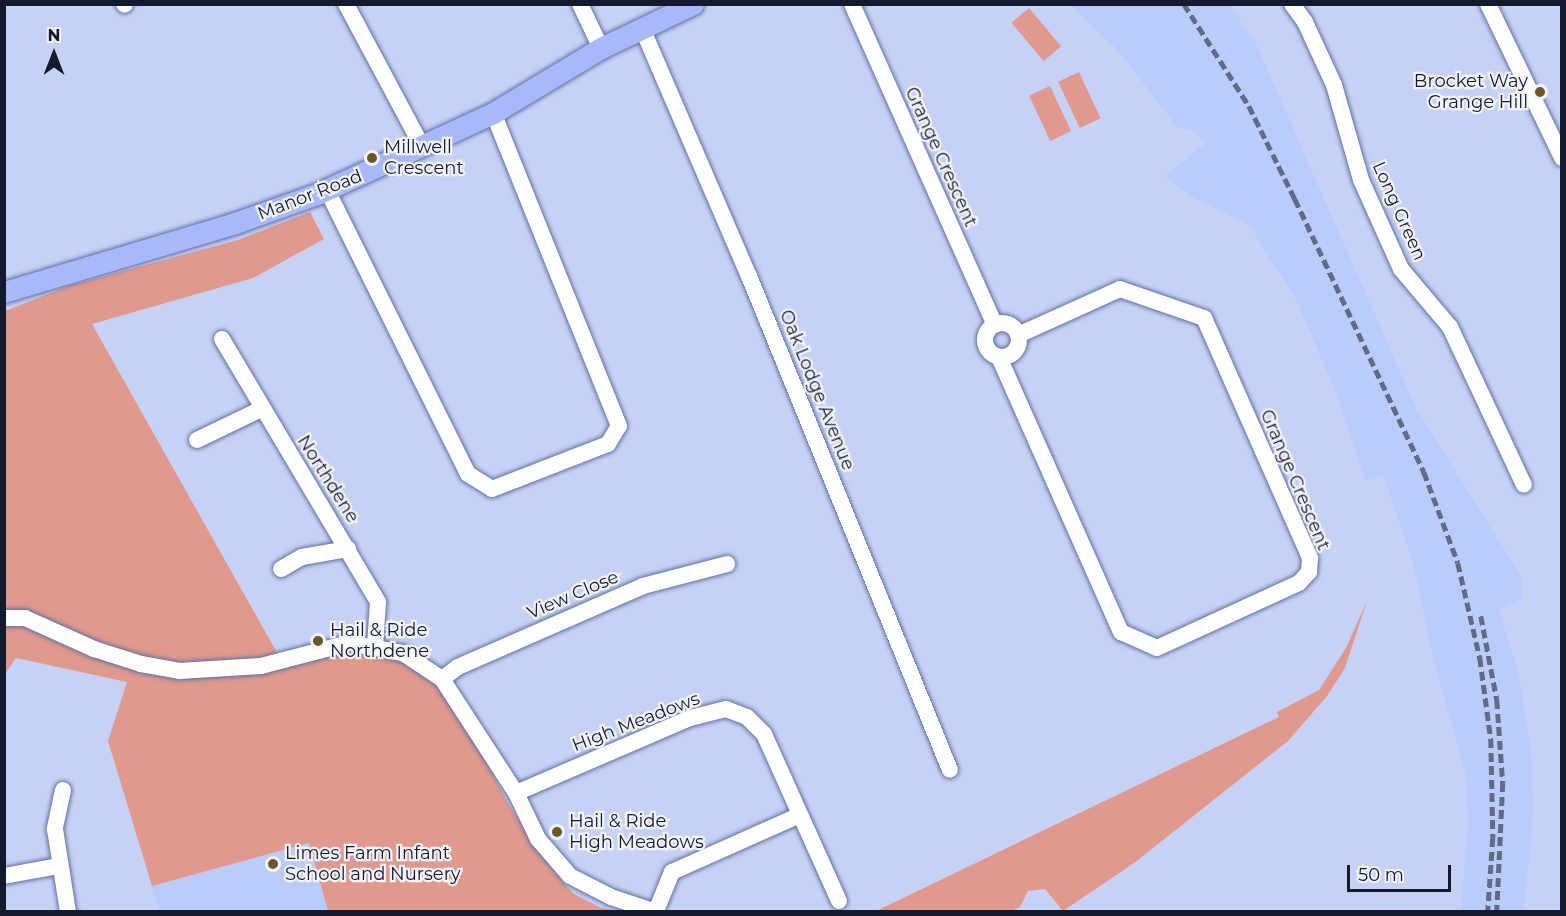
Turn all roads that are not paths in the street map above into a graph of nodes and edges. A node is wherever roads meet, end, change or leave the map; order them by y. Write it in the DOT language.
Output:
graph roads {
  1 [pos="346,4"];
  2 [pos="580,4"];
  3 [pos="693,4"];
  4 [pos="852,4"];
  5 [pos="1292,4"];
  6 [pos="1488,4"];
  7 [pos="642,28"];
  8 [pos="601,48"];
  9 [pos="493,113"];
  10 [pos="423,148"];
  11 [pos="1562,158"];
  12 [pos="327,190"];
  13 [pos="4,292"];
  14 [pos="995,325"];
  15 [pos="1018,335"];
  16 [pos="222,339"];
  17 [pos="999,357"];
  18 [pos="261,409"];
  19 [pos="197,440"];
  20 [pos="1524,485"];
  21 [pos="348,549"];
  22 [pos="727,564"];
  23 [pos="281,569"];
  24 [pos="4,618"];
  25 [pos="375,646"];
  26 [pos="442,679"];
  27 [pos="951,770"];
  28 [pos="63,789"];
  29 [pos="516,793"];
  30 [pos="800,815"];
  31 [pos="59,866"];
  32 [pos="4,876"];
  33 [pos="839,901"];
  34 [pos="656,911"];
  35 [pos="68,912"];
  1 -- 10 [label="street"];
  2 -- 8 [label="street"];
  3 -- 7 [label="main road, Manor Road"];
  4 -- 14 [label="street, Grange Crescent"];
  5 -- 20 [label="street, Long Green"];
  6 -- 11 [label="street"];
  7 -- 8 [label="main road, Manor Road"];
  7 -- 27 [label="street, Oak Lodge Avenue"];
  8 -- 9 [label="main road, Manor Road"];
  9 -- 10 [label="main road, Manor Road"];
  9 -- 12 [label="street"];
  10 -- 12 [label="main road, Manor Road"];
  12 -- 13 [label="main road, Manor Road"];
  14 -- 15 [label="street"];
  14 -- 17 [label="street, Grange Crescent"];
  15 -- 17 [label="street, Grange Crescent"];
  15 -- 17 [label="street, Grange Crescent"];
  16 -- 18 [label="street, Northdene"];
  18 -- 19 [label="street"];
  18 -- 21 [label="street, Northdene"];
  21 -- 23 [label="street"];
  21 -- 25 [label="street, Northdene"];
  22 -- 26 [label="street, View Close"];
  24 -- 25 [label="street"];
  25 -- 26 [label="street"];
  26 -- 29 [label="street"];
  28 -- 31 [label="street"];
  29 -- 30 [label="street, High Meadows"];
  29 -- 34 [label="street"];
  30 -- 33 [label="street, High Meadows"];
  30 -- 34 [label="street"];
  31 -- 32 [label="street"];
  31 -- 35 [label="street"];
}
